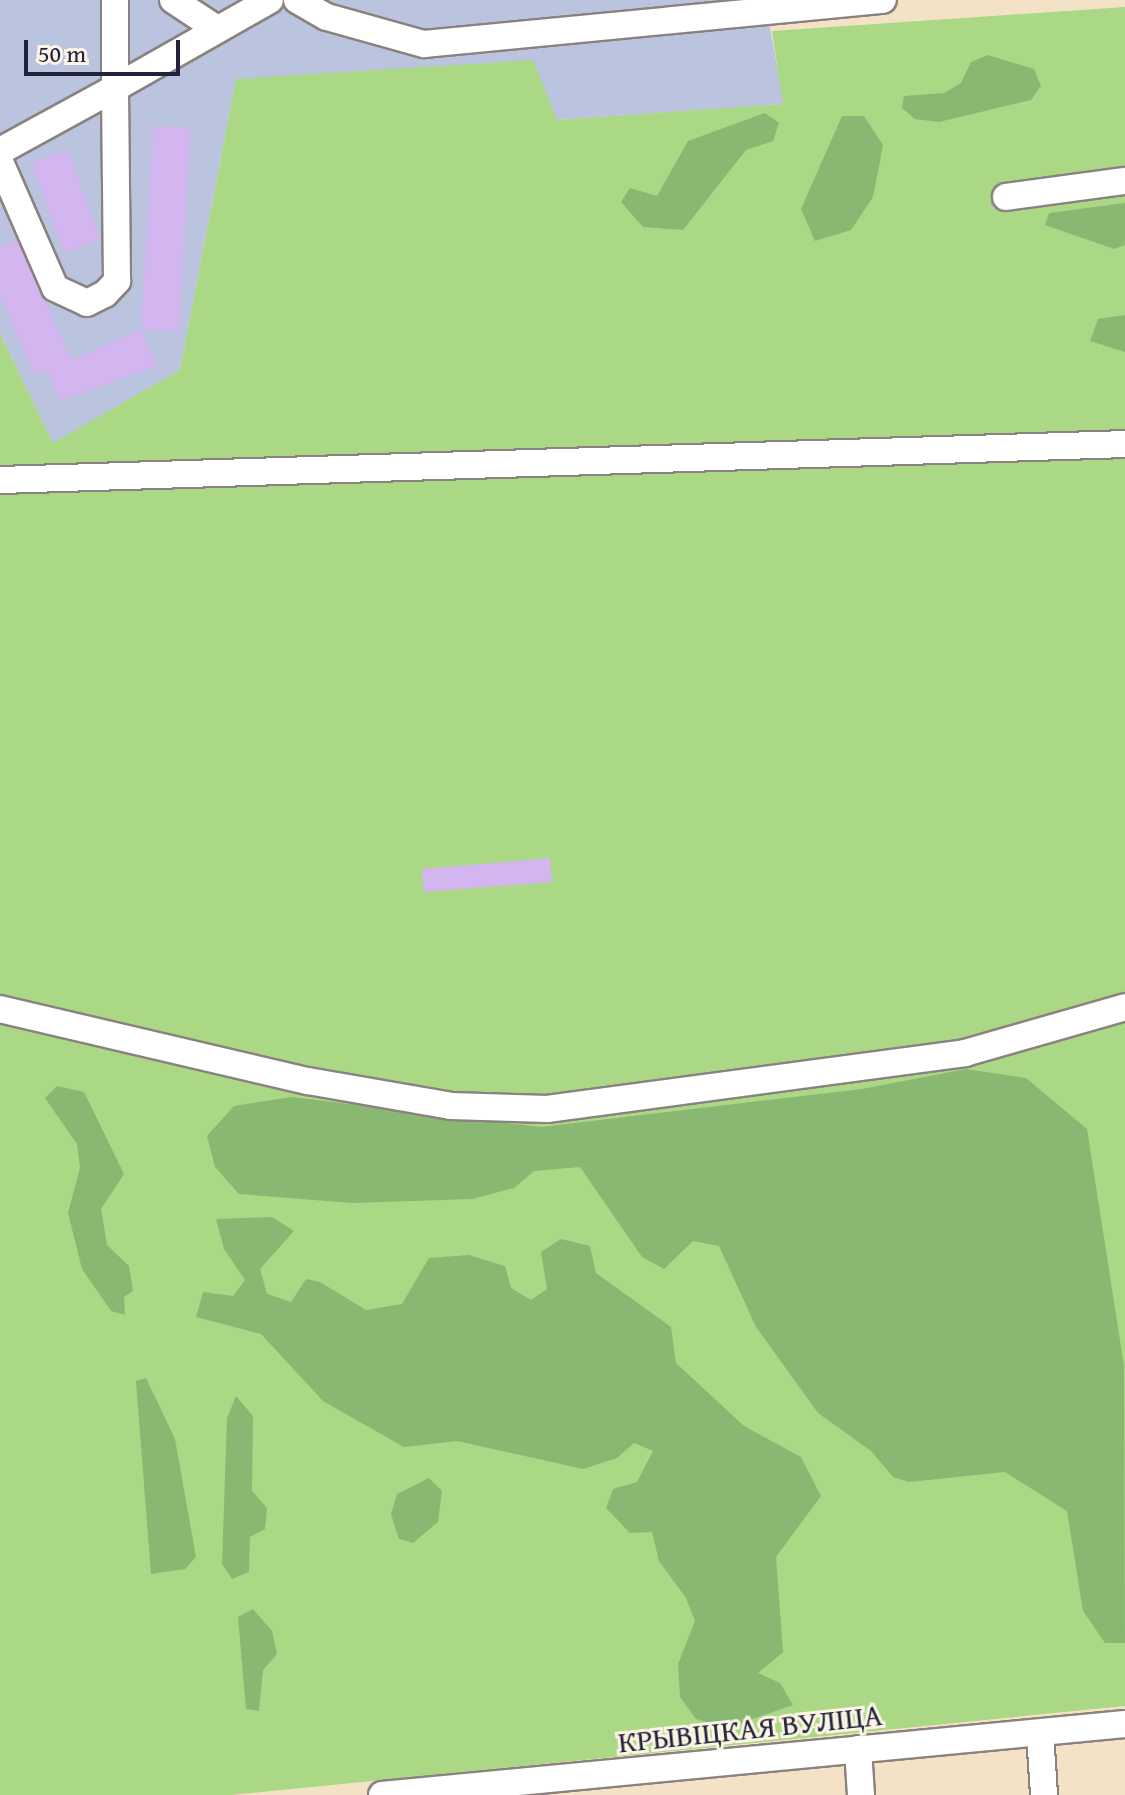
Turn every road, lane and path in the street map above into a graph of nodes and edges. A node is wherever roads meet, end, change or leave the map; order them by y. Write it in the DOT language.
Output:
graph roads {
  1 [pos="115,0"];
  2 [pos="173,0"];
  3 [pos="270,0"];
  4 [pos="297,0"];
  5 [pos="883,0"];
  6 [pos="836,2"];
  7 [pos="217,29"];
  8 [pos="115,88"];
  9 [pos="0,151"];
  10 [pos="0,162"];
  11 [pos="1125,181"];
  12 [pos="1006,197"];
  13 [pos="1125,444"];
  14 [pos="0,480"];
  15 [pos="1125,1007"];
  16 [pos="0,1009"];
  17 [pos="1125,1724"];
  18 [pos="1040,1734"];
  19 [pos="858,1749"];
  20 [pos="504,1790"];
  21 [pos="382,1795"];
  22 [pos="861,1795"];
  23 [pos="1044,1795"];
  1 -- 8 [label="street"];
  2 -- 7 [label="street"];
  3 -- 7 [label="street"];
  4 -- 6 [label="street"];
  5 -- 6 [label="street"];
  7 -- 8 [label="street"];
  8 -- 9 [label="street"];
  8 -- 10 [label="street"];
  11 -- 12 [label="street"];
  13 -- 14 [label="street"];
  15 -- 16 [label="street"];
  17 -- 18 [label="street, КРЫВІЦКАЯ ВУЛІЦА"];
  18 -- 19 [label="street, КРЫВІЦКАЯ ВУЛІЦА"];
  18 -- 23 [label="street"];
  19 -- 20 [label="street, КРЫВІЦКАЯ ВУЛІЦА"];
  19 -- 22 [label="street"];
  20 -- 21 [label="street, КРЫВІЦКАЯ ВУЛІЦА"];
}
